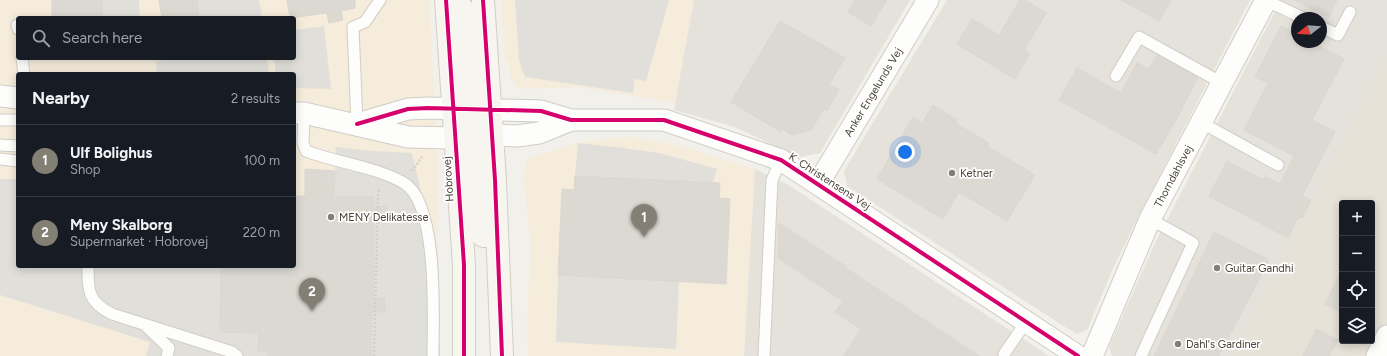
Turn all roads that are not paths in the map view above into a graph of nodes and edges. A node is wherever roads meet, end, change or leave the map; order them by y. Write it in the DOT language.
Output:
graph roads {
  1 [pos="380,0"];
  2 [pos="446,0"];
  3 [pos="461,0"];
  4 [pos="483,0"];
  5 [pos="928,0"];
  6 [pos="1265,0"];
  7 [pos="1291,12"];
  8 [pos="1350,12"];
  9 [pos="1327,30"];
  10 [pos="22,60"];
  11 [pos="24,72"];
  12 [pos="1116,76"];
  13 [pos="1222,83"];
  14 [pos="0,96"];
  15 [pos="16,98"];
  16 [pos="471,109"];
  17 [pos="299,113"];
  18 [pos="0,120"];
  19 [pos="16,120"];
  20 [pos="571,120"];
  21 [pos="1202,123"];
  22 [pos="357,124"];
  23 [pos="484,134"];
  24 [pos="445,137"];
  25 [pos="0,145"];
  26 [pos="16,146"];
  27 [pos="306,150"];
  28 [pos="296,151"];
  29 [pos="0,159"];
  30 [pos="781,160"];
  31 [pos="16,161"];
  32 [pos="1278,165"];
  33 [pos="818,184"];
  34 [pos="1150,219"];
  35 [pos="464,265"];
  36 [pos="88,268"];
  37 [pos="1026,322"];
  38 [pos="145,325"];
  39 [pos="1387,336"];
  40 [pos="502,351"];
  41 [pos="1004,354"];
  42 [pos="167,356"];
  43 [pos="237,356"];
  44 [pos="433,356"];
  45 [pos="464,356"];
  46 [pos="476,356"];
  47 [pos="764,356"];
  48 [pos="1078,356"];
  49 [pos="1092,356"];
  50 [pos="1141,356"];
  51 [pos="1377,356"];
  1 -- 22 [label="lane"];
  2 -- 16 [label="main road, Hobrovej"];
  3 -- 16 [label="main road"];
  4 -- 16 [label="main road, Hobrovej"];
  5 -- 33 [label="street, Anker Engelunds Vej"];
  6 -- 7 [label="lane"];
  6 -- 13 [label="street, Thorndahlsvej"];
  8 -- 9 [label="lane"];
  10 -- 11 [label="lane"];
  12 -- 13 [label="lane"];
  13 -- 21 [label="street, Thorndahlsvej"];
  14 -- 15 [label="street"];
  16 -- 20 [label="street, K. Christensens Vej"];
  16 -- 22 [label="street, K. Christensens Vej"];
  16 -- 23 [label="main road"];
  16 -- 23 [label="main road, Hobrovej"];
  16 -- 24 [label="main road, Hobrovej"];
  17 -- 22 [label="street, K. Christensens Vej"];
  17 -- 27 [label="lane"];
  18 -- 19 [label="lane"];
  20 -- 23 [label="street, K. Christensens Vej"];
  20 -- 30 [label="street, K. Christensens Vej"];
  21 -- 32 [label="lane"];
  21 -- 34 [label="street, Thorndahlsvej"];
  22 -- 24 [label="street, K. Christensens Vej"];
  23 -- 24 [label="street, K. Christensens Vej"];
  23 -- 40 [label="main road, Hobrovej"];
  24 -- 35 [label="main road, Hobrovej"];
  25 -- 26 [label="lane"];
  27 -- 28 [label="lane"];
  27 -- 44 [label="lane"];
  29 -- 31 [label="lane"];
  30 -- 33 [label="street, K. Christensens Vej"];
  30 -- 47 [label="lane"];
  33 -- 37 [label="street, K. Christensens Vej"];
  34 -- 49 [label="street, Thorndahlsvej"];
  34 -- 50 [label="lane"];
  35 -- 45 [label="main road, Hobrovej"];
  35 -- 46 [label="main road"];
  36 -- 38 [label="lane"];
  37 -- 41 [label="lane"];
  37 -- 48 [label="street, K. Christensens Vej"];
  38 -- 42 [label="lane"];
  38 -- 43 [label="lane"];
  39 -- 51 [label="street"];
}
